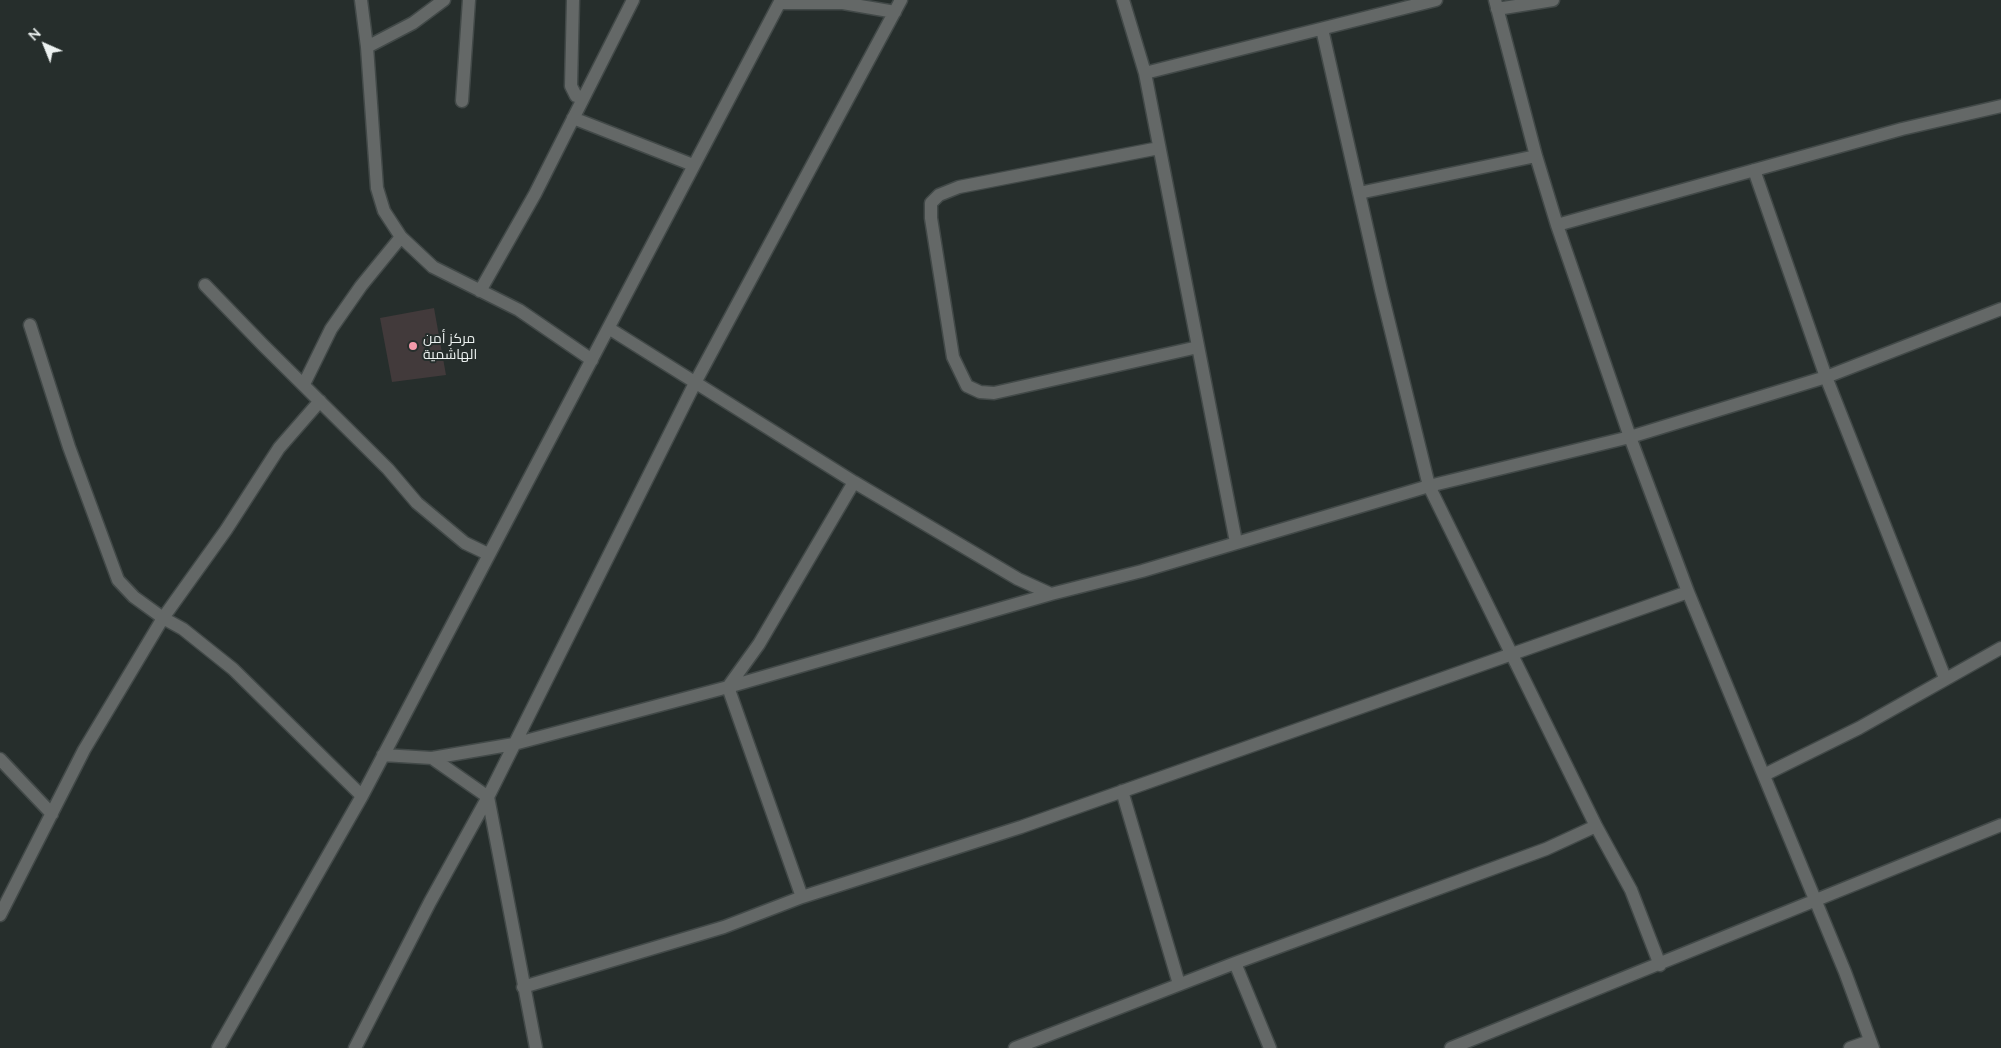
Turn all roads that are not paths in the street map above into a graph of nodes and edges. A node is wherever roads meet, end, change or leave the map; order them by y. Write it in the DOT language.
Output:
graph roads {
  1 [pos="360,0"];
  2 [pos="444,0"];
  3 [pos="469,0"];
  4 [pos="573,0"];
  5 [pos="633,0"];
  6 [pos="901,0"];
  7 [pos="1123,0"];
  8 [pos="1436,0"];
  9 [pos="1553,0"];
  10 [pos="781,2"];
  11 [pos="1496,5"];
  12 [pos="895,12"];
  13 [pos="1322,29"];
  14 [pos="367,47"];
  15 [pos="1145,73"];
  16 [pos="584,97"];
  17 [pos="462,101"];
  18 [pos="2001,106"];
  19 [pos="573,118"];
  20 [pos="1159,148"];
  21 [pos="1536,156"];
  22 [pos="694,165"];
  23 [pos="1754,170"];
  24 [pos="1359,193"];
  25 [pos="1557,225"];
  26 [pos="401,237"];
  27 [pos="205,285"];
  28 [pos="480,291"];
  29 [pos="2001,309"];
  30 [pos="30,325"];
  31 [pos="610,328"];
  32 [pos="1198,347"];
  33 [pos="592,360"];
  34 [pos="1826,377"];
  35 [pos="696,381"];
  36 [pos="304,384"];
  37 [pos="320,401"];
  38 [pos="1630,437"];
  39 [pos="854,482"];
  40 [pos="1429,486"];
  41 [pos="1236,542"];
  42 [pos="488,554"];
  43 [pos="1688,592"];
  44 [pos="1052,594"];
  45 [pos="163,618"];
  46 [pos="2001,648"];
  47 [pos="1512,655"];
  48 [pos="1945,678"];
  49 [pos="728,687"];
  50 [pos="514,744"];
  51 [pos="383,755"];
  52 [pos="432,758"];
  53 [pos="0,759"];
  54 [pos="1764,775"];
  55 [pos="1122,791"];
  56 [pos="362,796"];
  57 [pos="488,797"];
  58 [pos="52,814"];
  59 [pos="2001,825"];
  60 [pos="1596,826"];
  61 [pos="802,897"];
  62 [pos="1816,899"];
  63 [pos="0,915"];
  64 [pos="1235,963"];
  65 [pos="1660,965"];
  66 [pos="1179,984"];
  67 [pos="523,987"];
  68 [pos="1871,1044"];
  69 [pos="218,1048"];
  70 [pos="355,1048"];
  71 [pos="536,1048"];
  72 [pos="1015,1048"];
  73 [pos="1270,1048"];
  74 [pos="1451,1048"];
  75 [pos="1850,1048"];
  1 -- 14 [label="street"];
  2 -- 14 [label="street"];
  3 -- 17 [label="street"];
  4 -- 16 [label="street"];
  5 -- 16 [label="street"];
  6 -- 12 [label="street"];
  7 -- 15 [label="street"];
  8 -- 13 [label="street"];
  9 -- 11 [label="street"];
  10 -- 12 [label="street"];
  10 -- 22 [label="street"];
  11 -- 21 [label="street"];
  12 -- 35 [label="street"];
  13 -- 15 [label="street"];
  13 -- 24 [label="street"];
  14 -- 26 [label="street"];
  15 -- 20 [label="street"];
  16 -- 19 [label="street"];
  18 -- 23 [label="street"];
  19 -- 22 [label="street"];
  19 -- 28 [label="street"];
  20 -- 32 [label="street"];
  20 -- 32 [label="street"];
  21 -- 24 [label="street"];
  21 -- 25 [label="street"];
  22 -- 31 [label="street"];
  23 -- 25 [label="street"];
  23 -- 34 [label="street"];
  24 -- 40 [label="street"];
  25 -- 38 [label="street"];
  26 -- 28 [label="street"];
  26 -- 36 [label="street"];
  27 -- 36 [label="street"];
  28 -- 33 [label="street"];
  29 -- 34 [label="street"];
  30 -- 45 [label="street"];
  31 -- 33 [label="street"];
  31 -- 35 [label="street"];
  32 -- 41 [label="street"];
  33 -- 42 [label="street"];
  34 -- 38 [label="street"];
  34 -- 48 [label="street"];
  35 -- 39 [label="street"];
  35 -- 50 [label="street"];
  36 -- 37 [label="street"];
  37 -- 42 [label="street"];
  37 -- 45 [label="street"];
  38 -- 40 [label="street"];
  38 -- 43 [label="street"];
  39 -- 44 [label="street"];
  39 -- 49 [label="street"];
  40 -- 41 [label="street"];
  40 -- 47 [label="street"];
  41 -- 44 [label="street"];
  42 -- 51 [label="street"];
  43 -- 47 [label="street"];
  43 -- 54 [label="street"];
  44 -- 49 [label="street"];
  45 -- 56 [label="street"];
  45 -- 58 [label="street"];
  46 -- 48 [label="street"];
  47 -- 55 [label="street"];
  47 -- 60 [label="street"];
  48 -- 54 [label="street"];
  49 -- 50 [label="street"];
  49 -- 61 [label="street"];
  50 -- 52 [label="street"];
  50 -- 57 [label="street"];
  51 -- 52 [label="street"];
  51 -- 56 [label="street"];
  52 -- 57 [label="street"];
  53 -- 58 [label="street"];
  54 -- 62 [label="street"];
  55 -- 61 [label="street"];
  55 -- 66 [label="street"];
  56 -- 69 [label="street"];
  57 -- 67 [label="street"];
  57 -- 70 [label="street"];
  58 -- 63 [label="street"];
  59 -- 62 [label="street"];
  60 -- 64 [label="street"];
  60 -- 65 [label="street"];
  61 -- 67 [label="street"];
  62 -- 65 [label="street"];
  62 -- 68 [label="street"];
  64 -- 66 [label="street"];
  64 -- 73 [label="street"];
  65 -- 74 [label="street"];
  66 -- 72 [label="street"];
  67 -- 71 [label="street"];
  68 -- 75 [label="street"];
}
